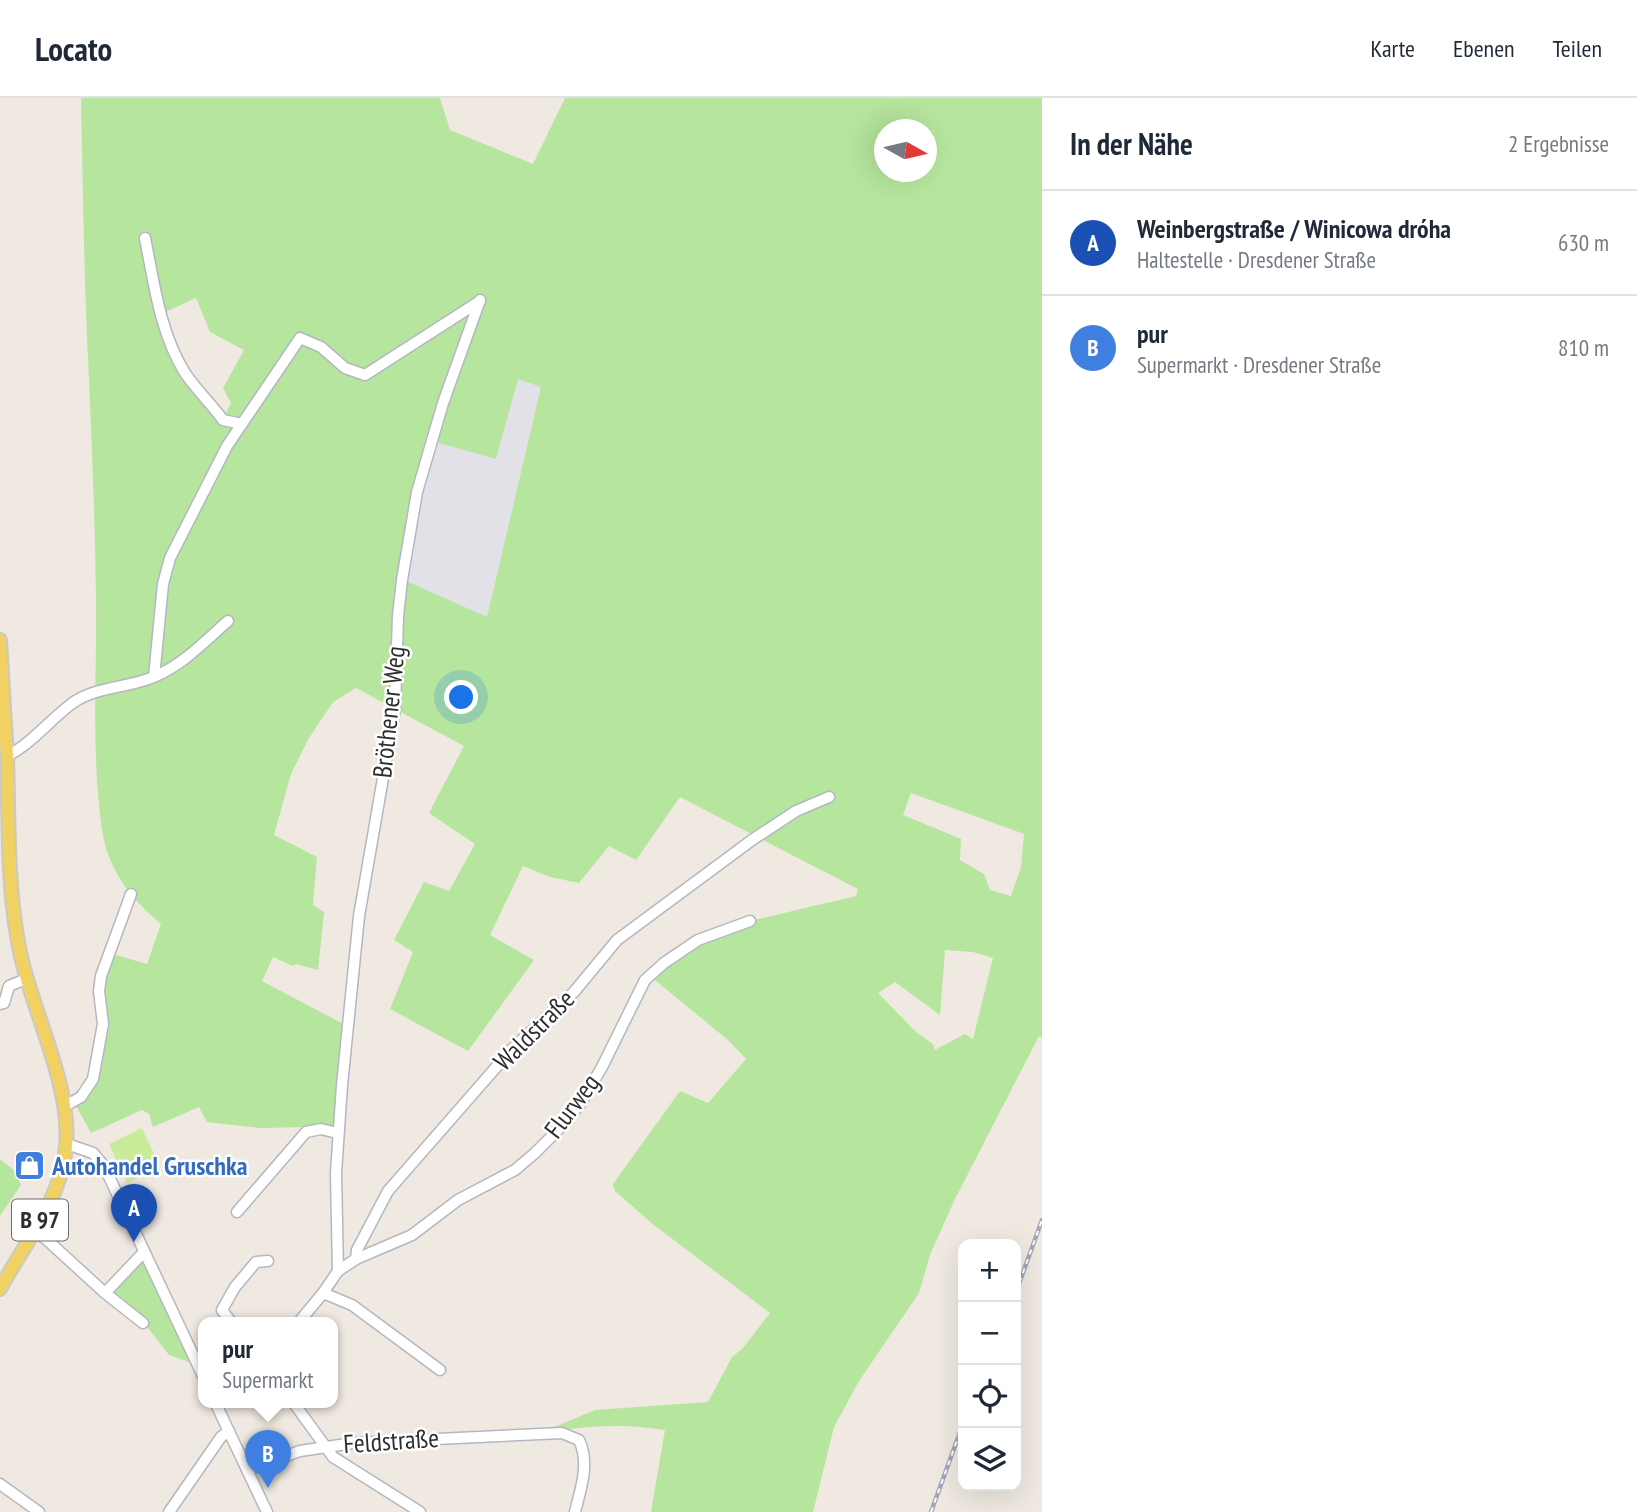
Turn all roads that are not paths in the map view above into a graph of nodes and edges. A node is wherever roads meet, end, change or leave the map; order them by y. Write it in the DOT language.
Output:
graph roads {
  1 [pos="145,238"];
  2 [pos="242,424"];
  3 [pos="228,621"];
  4 [pos="0,640"];
  5 [pos="154,677"];
  6 [pos="6,756"];
  7 [pos="829,797"];
  8 [pos="131,894"];
  9 [pos="750,921"];
  10 [pos="26,979"];
  11 [pos="0,1004"];
  12 [pos="65,1106"];
  13 [pos="337,1133"];
  14 [pos="67,1144"];
  15 [pos="237,1212"];
  16 [pos="34,1231"];
  17 [pos="144,1252"];
  18 [pos="356,1259"];
  19 [pos="268,1261"];
  20 [pos="338,1271"];
  21 [pos="0,1289"];
  22 [pos="105,1293"];
  23 [pos="323,1293"];
  24 [pos="227,1317"];
  25 [pos="303,1317"];
  26 [pos="143,1324"];
  27 [pos="198,1365"];
  28 [pos="440,1370"];
  29 [pos="218,1408"];
  30 [pos="224,1408"];
  31 [pos="297,1408"];
  32 [pos="220,1413"];
  33 [pos="229,1431"];
  34 [pos="325,1447"];
  35 [pos="247,1470"];
  36 [pos="0,1484"];
  37 [pos="39,1512"];
  38 [pos="169,1512"];
  39 [pos="267,1512"];
  40 [pos="421,1512"];
  41 [pos="575,1512"];
  1 -- 2 [label="street"];
  2 -- 5 [label="street"];
  2 -- 13 [label="street, Bröthener Weg"];
  3 -- 5 [label="street"];
  4 -- 6 [label="main road, B 97"];
  5 -- 6 [label="street"];
  6 -- 10 [label="main road, B 97"];
  7 -- 18 [label="street, Waldstraße"];
  8 -- 12 [label="street"];
  9 -- 18 [label="street, Flurweg"];
  10 -- 11 [label="street"];
  10 -- 12 [label="main road, B 97"];
  12 -- 14 [label="main road, B 97"];
  13 -- 15 [label="street"];
  13 -- 20 [label="street, Bröthener Weg"];
  14 -- 16 [label="main road, B 97"];
  14 -- 17 [label="street"];
  16 -- 21 [label="main road, B 97"];
  16 -- 22 [label="street"];
  17 -- 22 [label="street"];
  17 -- 27 [label="street"];
  18 -- 20 [label="street"];
  19 -- 24 [label="street"];
  20 -- 23 [label="street"];
  22 -- 26 [label="street"];
  23 -- 25 [label="street"];
  23 -- 28 [label="street"];
  29 -- 32 [label="street"];
  30 -- 32 [label="street"];
  31 -- 34 [label="street"];
  32 -- 33 [label="street"];
  33 -- 35 [label="street"];
  33 -- 38 [label="street"];
  34 -- 35 [label="street, Feldstraße"];
  34 -- 40 [label="street"];
  34 -- 41 [label="street, Feldstraße"];
  35 -- 39 [label="street"];
  36 -- 37 [label="street"];
}
